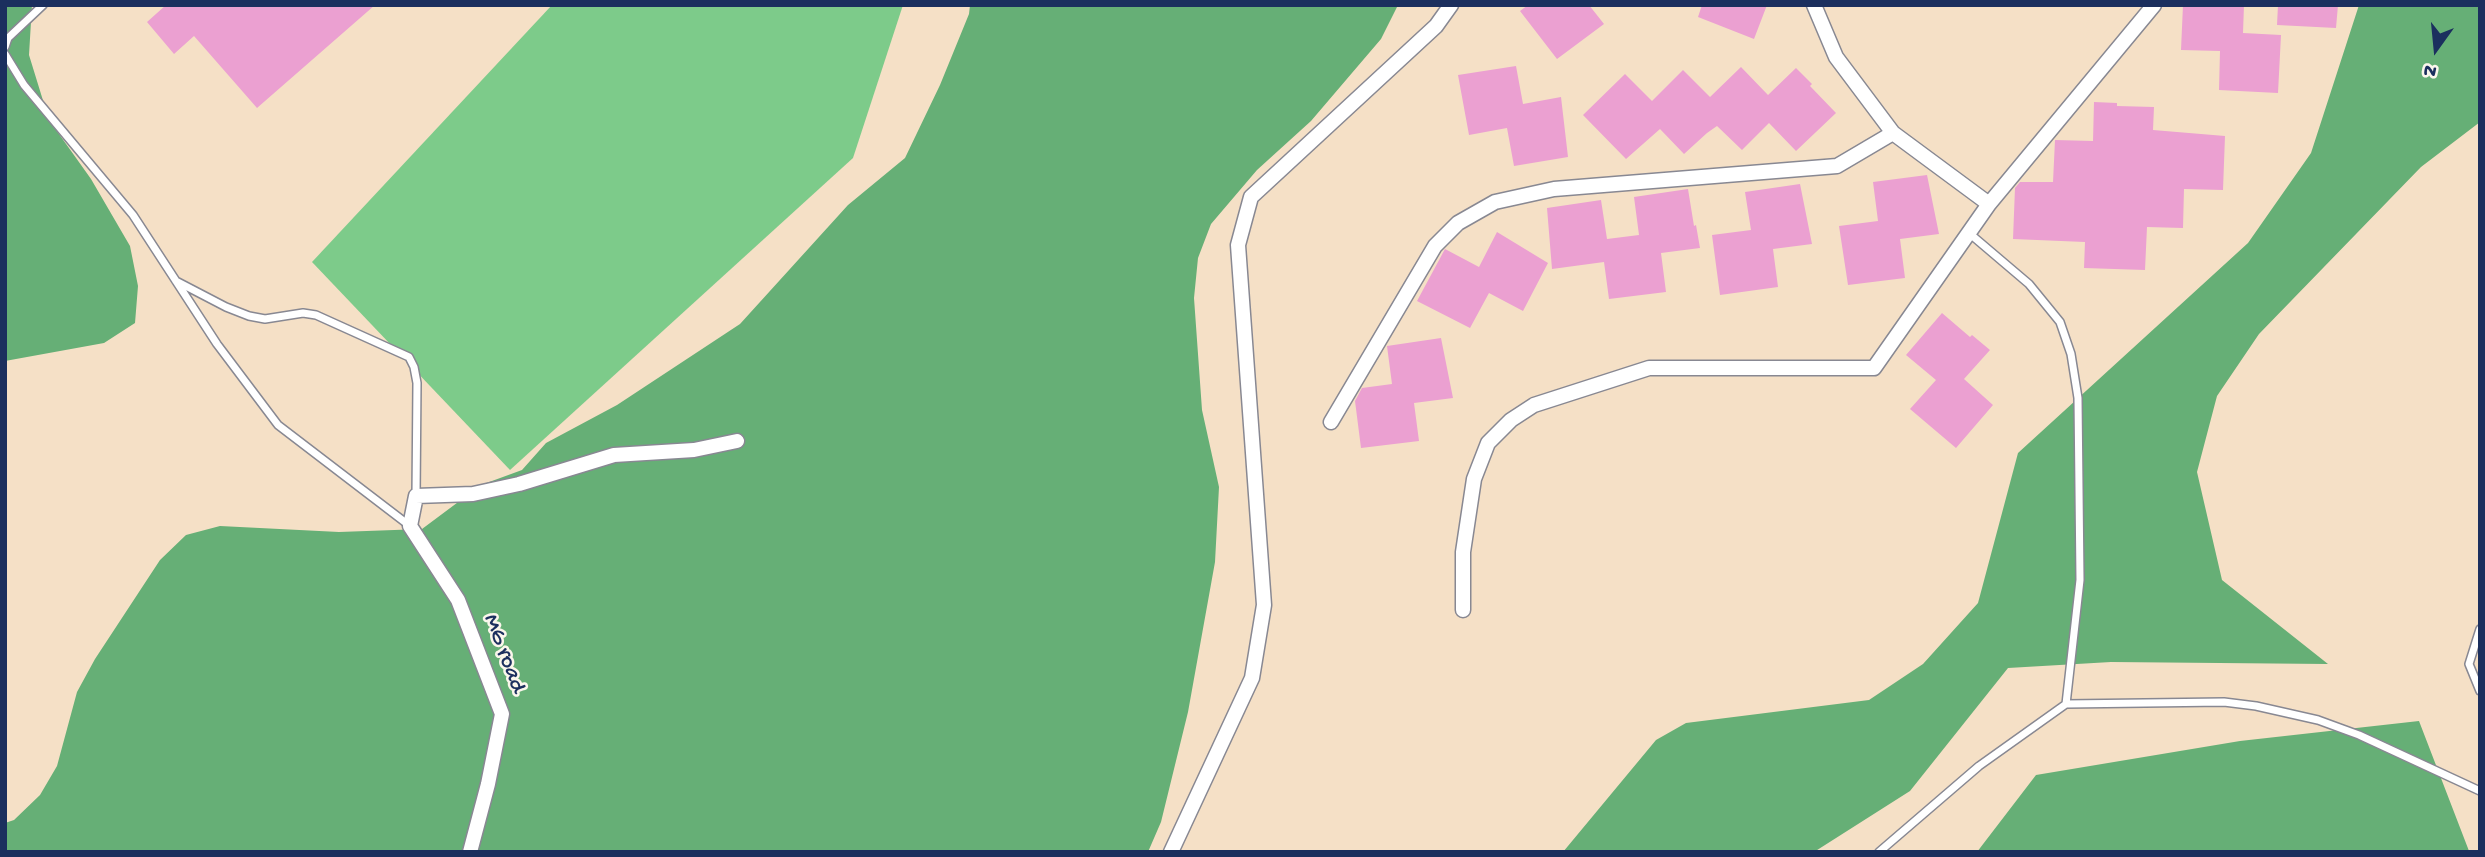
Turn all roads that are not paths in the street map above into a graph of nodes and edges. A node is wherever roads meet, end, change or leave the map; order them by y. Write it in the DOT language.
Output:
graph roads {
  1 [pos="43,5"];
  2 [pos="1451,5"];
  3 [pos="1814,5"];
  4 [pos="2154,5"];
  5 [pos="5,47"];
  6 [pos="5,54"];
  7 [pos="1893,133"];
  8 [pos="1989,204"];
  9 [pos="1969,233"];
  10 [pos="176,281"];
  11 [pos="1331,422"];
  12 [pos="737,441"];
  13 [pos="416,496"];
  14 [pos="410,526"];
  15 [pos="1463,610"];
  16 [pos="2480,629"];
  17 [pos="2480,691"];
  18 [pos="2066,704"];
  19 [pos="2480,791"];
  20 [pos="470,852"];
  21 [pos="1171,852"];
  22 [pos="1879,852"];
  1 -- 5 [label="lane"];
  2 -- 21 [label="street"];
  3 -- 7 [label="street"];
  4 -- 8 [label="street"];
  6 -- 10 [label="lane"];
  7 -- 8 [label="street"];
  7 -- 11 [label="street"];
  8 -- 9 [label="street"];
  9 -- 15 [label="street"];
  9 -- 18 [label="lane"];
  10 -- 13 [label="lane"];
  10 -- 14 [label="lane"];
  12 -- 13 [label="street"];
  13 -- 14 [label="street"];
  14 -- 20 [label="street, MG road"];
  16 -- 17 [label="lane"];
  18 -- 19 [label="lane"];
  18 -- 22 [label="lane"];
}
